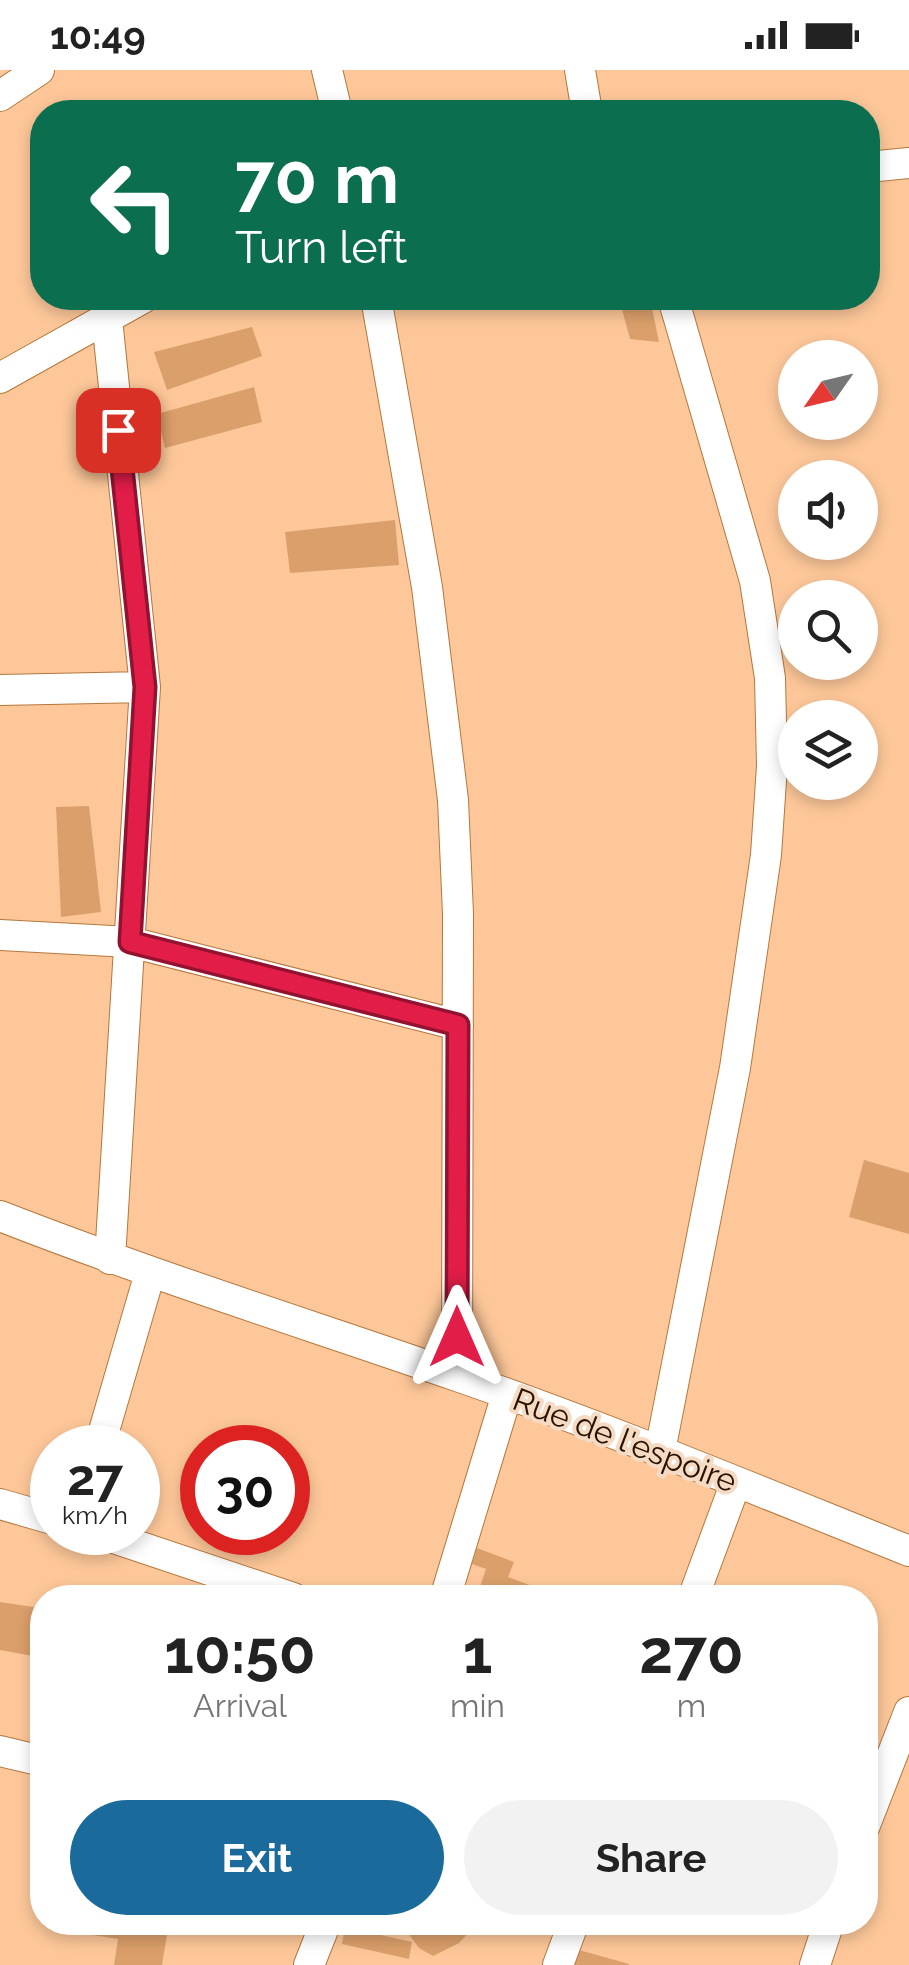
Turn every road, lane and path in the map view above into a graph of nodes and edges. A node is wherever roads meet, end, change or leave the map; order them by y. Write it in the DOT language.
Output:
graph roads {
  1 [pos="39,70"];
  2 [pos="327,70"];
  3 [pos="580,70"];
  4 [pos="0,96"];
  5 [pos="334,100"];
  6 [pos="585,100"];
  7 [pos="880,169"];
  8 [pos="907,172"];
  9 [pos="123,310"];
  10 [pos="378,310"];
  11 [pos="676,310"];
  12 [pos="107,319"];
  13 [pos="0,378"];
  14 [pos="145,687"];
  15 [pos="0,690"];
  16 [pos="0,935"];
  17 [pos="130,942"];
  18 [pos="458,1025"];
  19 [pos="0,1216"];
  20 [pos="110,1259"];
  21 [pos="150,1272"];
  22 [pos="457,1376"];
  23 [pos="507,1394"];
  24 [pos="106,1425"];
  25 [pos="660,1451"];
  26 [pos="736,1482"];
  27 [pos="0,1504"];
  28 [pos="30,1513"];
  29 [pos="909,1551"];
  30 [pos="160,1553"];
  31 [pos="255,1585"];
  32 [pos="449,1585"];
  33 [pos="698,1585"];
  34 [pos="909,1712"];
  35 [pos="0,1751"];
  36 [pos="30,1758"];
  37 [pos="878,1791"];
  38 [pos="321,1935"];
  39 [pos="569,1935"];
  40 [pos="825,1935"];
  41 [pos="309,1965"];
  42 [pos="558,1965"];
  43 [pos="815,1965"];
  1 -- 4 [label="street"];
  2 -- 5 [label="street"];
  3 -- 6 [label="street"];
  7 -- 8 [label="street"];
  9 -- 12 [label="street"];
  10 -- 18 [label="street"];
  11 -- 25 [label="street"];
  12 -- 13 [label="street"];
  12 -- 14 [label="street"];
  14 -- 15 [label="street"];
  14 -- 17 [label="street"];
  16 -- 17 [label="street"];
  17 -- 18 [label="street"];
  17 -- 20 [label="street"];
  18 -- 22 [label="street"];
  19 -- 20 [label="street, Rue de l'espoire"];
  20 -- 21 [label="street, Rue de l'espoire"];
  21 -- 22 [label="street, Rue de l'espoire"];
  21 -- 24 [label="street"];
  22 -- 23 [label="street, Rue de l'espoire"];
  23 -- 25 [label="street, Rue de l'espoire"];
  23 -- 32 [label="street"];
  25 -- 26 [label="street, Rue de l'espoire"];
  26 -- 29 [label="street, Rue de l'espoire"];
  26 -- 33 [label="street"];
  27 -- 28 [label="street"];
  30 -- 31 [label="street"];
  34 -- 37 [label="street"];
  35 -- 36 [label="street"];
  38 -- 41 [label="street"];
  39 -- 42 [label="street"];
  40 -- 43 [label="street"];
}
